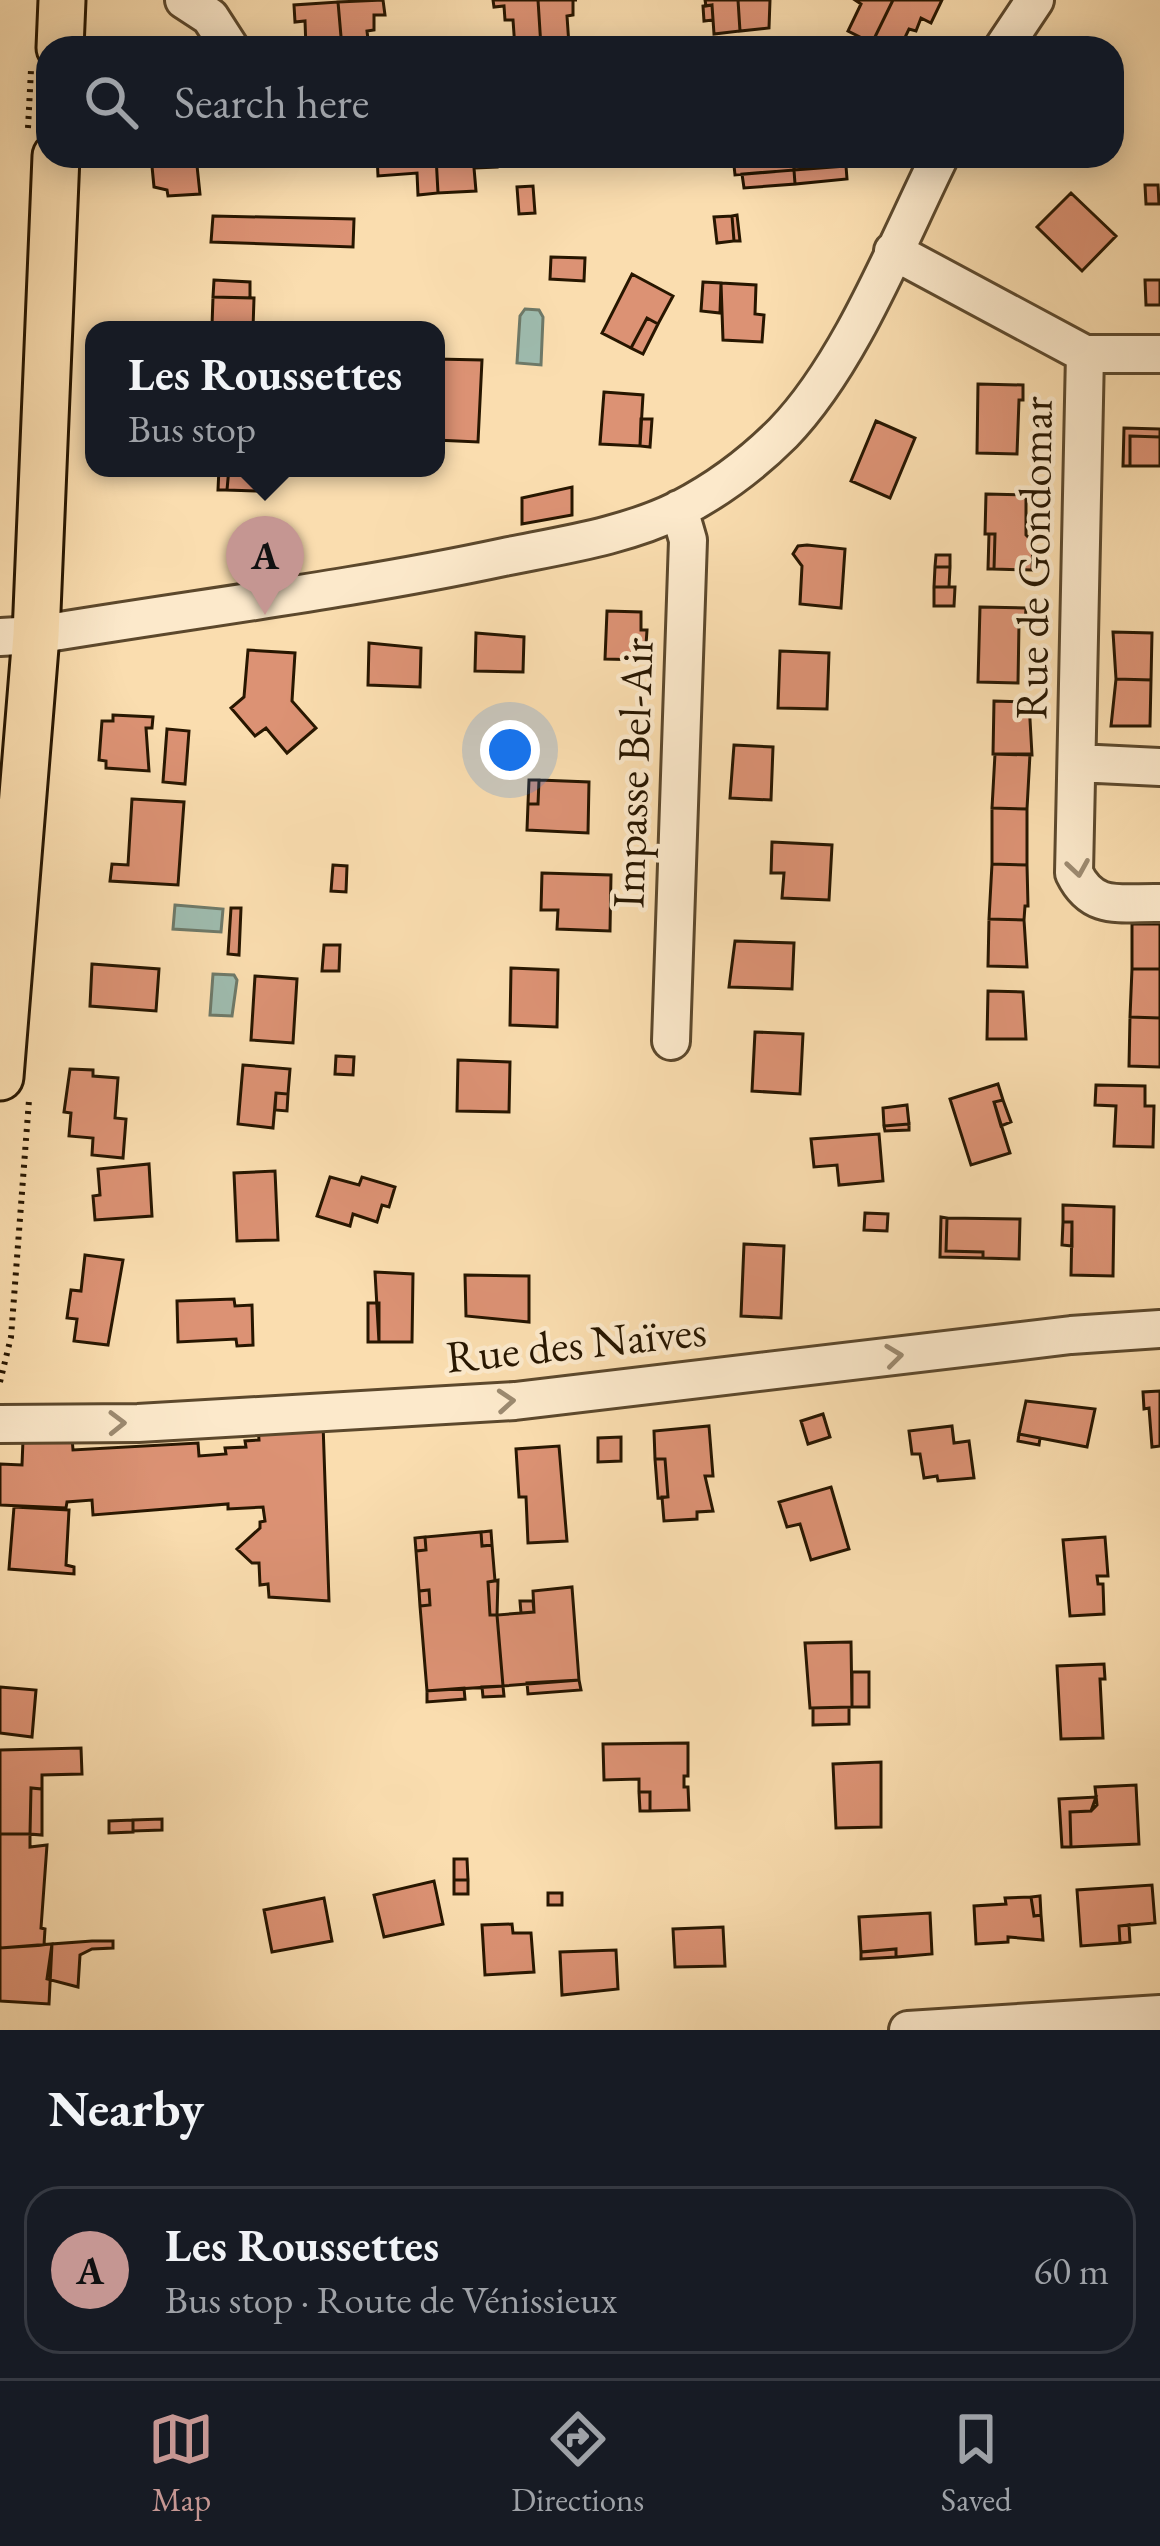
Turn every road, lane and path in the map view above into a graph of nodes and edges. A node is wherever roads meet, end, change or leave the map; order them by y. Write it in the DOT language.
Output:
graph roads {
  1 [pos="62,0"];
  2 [pos="184,0"];
  3 [pos="1034,0"];
  4 [pos="60,36"];
  5 [pos="222,36"];
  6 [pos="1012,36"];
  7 [pos="55,168"];
  8 [pos="934,168"];
  9 [pos="893,251"];
  10 [pos="1085,354"];
  11 [pos="1160,354"];
  12 [pos="679,509"];
  13 [pos="18,636"];
  14 [pos="1077,763"];
  15 [pos="1160,767"];
  16 [pos="1160,903"];
  17 [pos="670,1041"];
  18 [pos="0,1077"];
  19 [pos="1160,1330"];
  20 [pos="0,1424"];
  21 [pos="1160,2014"];
  22 [pos="908,2030"];
  1 -- 4 [label="main road"];
  2 -- 5 [label="street"];
  3 -- 6 [label="street"];
  7 -- 13 [label="main road"];
  8 -- 9 [label="street"];
  9 -- 10 [label="street"];
  9 -- 12 [label="street"];
  10 -- 11 [label="street"];
  10 -- 14 [label="street, Rue de Gondomar"];
  12 -- 13 [label="street"];
  12 -- 17 [label="street, Impasse Bel-Air"];
  13 -- 18 [label="main road"];
  14 -- 15 [label="street, Rue de Gondomar"];
  14 -- 16 [label="street, Rue de Gondomar, one-way"];
  20 -- 19 [label="street, Rue des Naïves, one-way"];
  21 -- 22 [label="street"];
}
